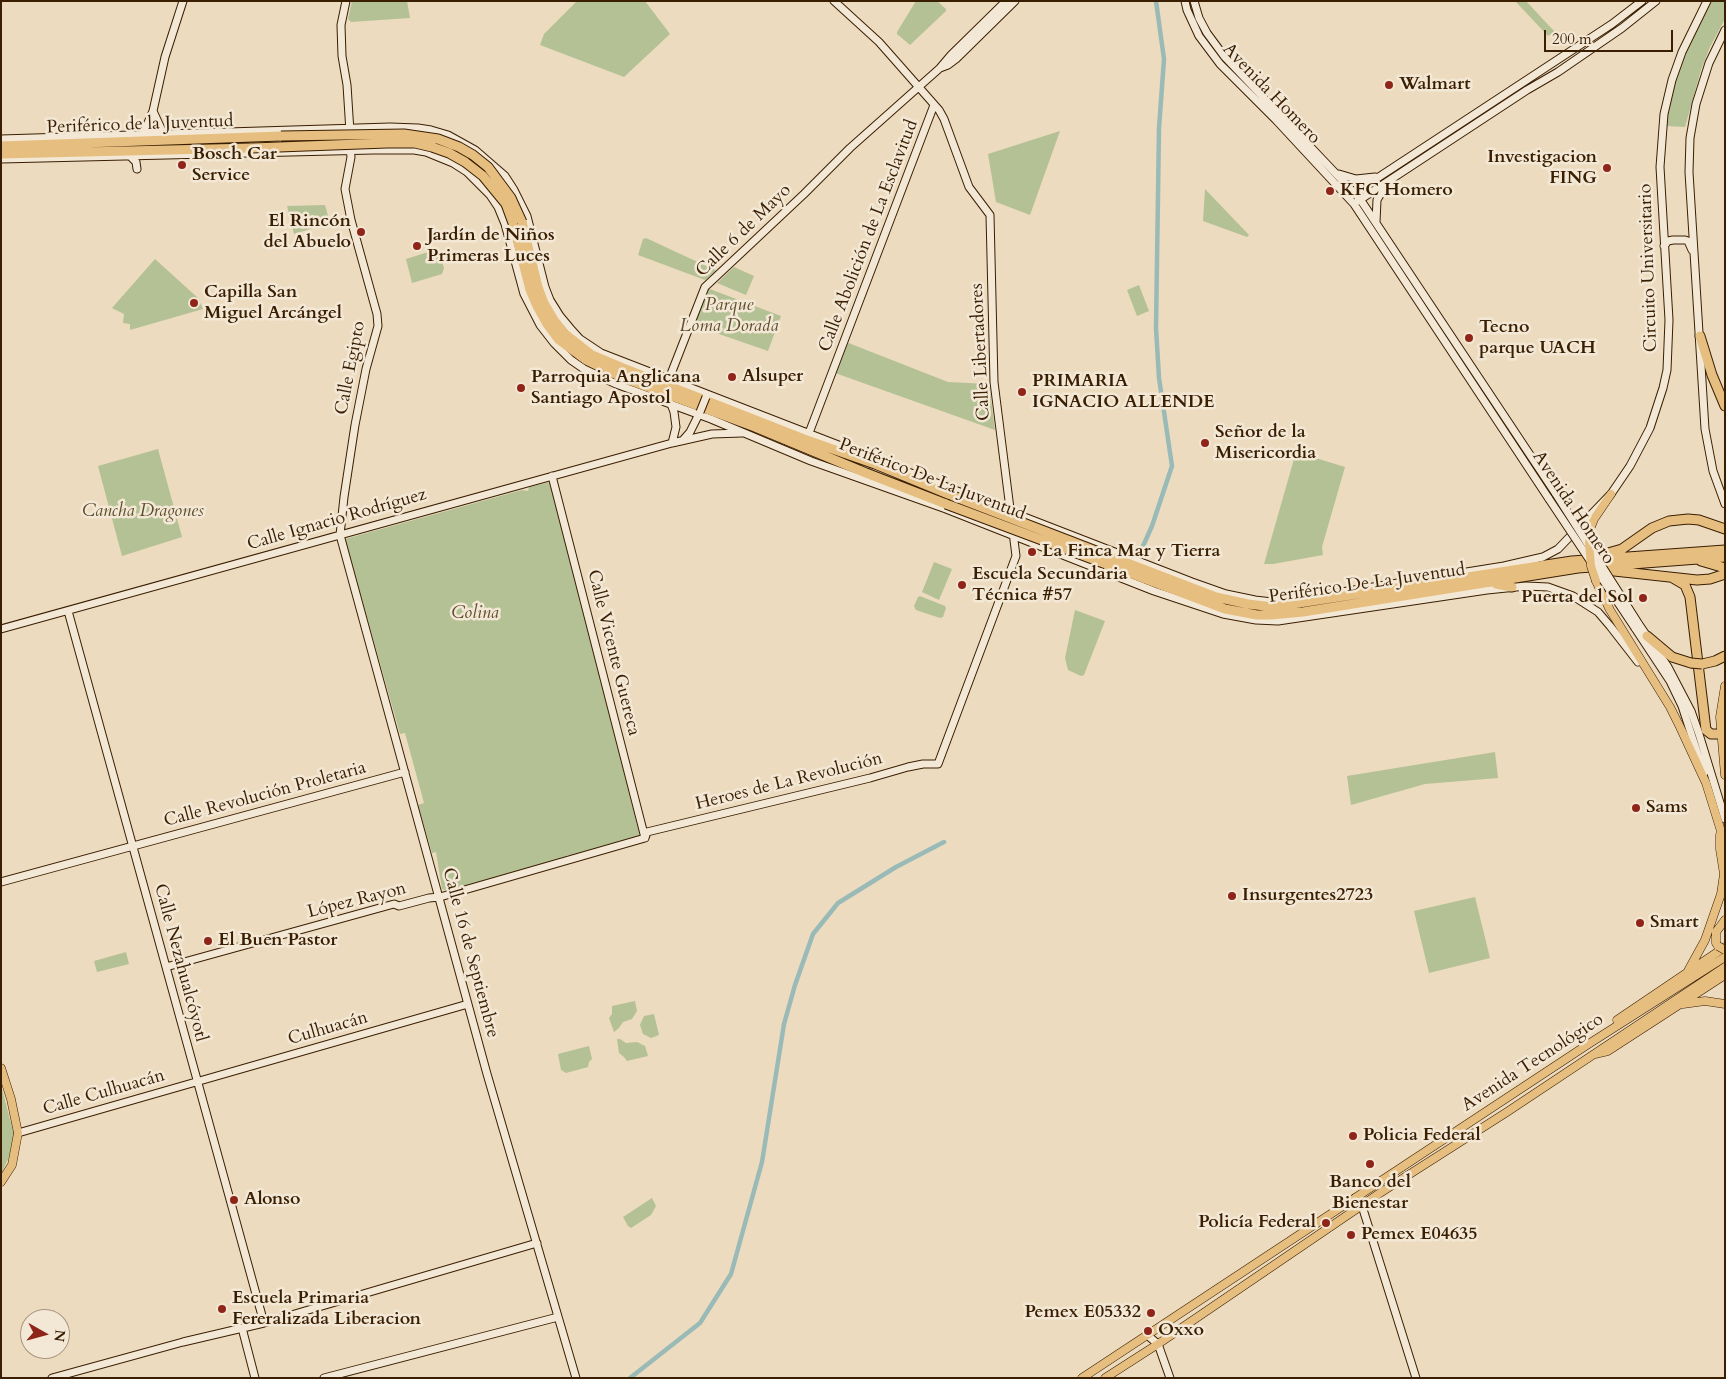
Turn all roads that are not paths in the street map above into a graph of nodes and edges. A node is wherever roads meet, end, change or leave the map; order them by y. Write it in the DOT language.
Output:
graph roads {
  1 [pos="183,1"];
  2 [pos="346,1"];
  3 [pos="834,1"];
  4 [pos="1006,1"];
  5 [pos="1015,1"];
  6 [pos="1185,1"];
  7 [pos="1194,1"];
  8 [pos="1642,1"];
  9 [pos="1656,1"];
  10 [pos="1706,2"];
  11 [pos="1725,30"];
  12 [pos="940,68"];
  13 [pos="918,87"];
  14 [pos="934,105"];
  15 [pos="153,112"];
  16 [pos="373,128"];
  17 [pos="336,129"];
  18 [pos="350,129"];
  19 [pos="215,133"];
  20 [pos="281,136"];
  21 [pos="141,138"];
  22 [pos="1,139"];
  23 [pos="191,139"];
  24 [pos="165,141"];
  25 [pos="1,146"];
  26 [pos="252,148"];
  27 [pos="372,150"];
  28 [pos="336,151"];
  29 [pos="351,151"];
  30 [pos="1,154"];
  31 [pos="209,154"];
  32 [pos="130,156"];
  33 [pos="1,159"];
  34 [pos="138,169"];
  35 [pos="1337,173"];
  36 [pos="1380,176"];
  37 [pos="1388,181"];
  38 [pos="1355,192"];
  39 [pos="1348,198"];
  40 [pos="1360,199"];
  41 [pos="1354,204"];
  42 [pos="518,222"];
  43 [pos="1378,227"];
  44 [pos="1664,246"];
  45 [pos="1694,255"];
  46 [pos="1700,336"];
  47 [pos="669,379"];
  48 [pos="707,396"];
  49 [pos="672,404"];
  50 [pos="1725,406"];
  51 [pos="700,413"];
  52 [pos="809,432"];
  53 [pos="747,434"];
  54 [pos="682,441"];
  55 [pos="672,443"];
  56 [pos="848,449"];
  57 [pos="875,464"];
  58 [pos="866,473"];
  59 [pos="552,476"];
  60 [pos="888,488"];
  61 [pos="1009,493"];
  62 [pos="1611,494"];
  63 [pos="1725,504"];
  64 [pos="999,508"];
  65 [pos="1012,513"];
  66 [pos="1032,521"];
  67 [pos="993,528"];
  68 [pos="1725,529"];
  69 [pos="340,535"];
  70 [pos="1015,537"];
  71 [pos="1028,542"];
  72 [pos="1725,550"];
  73 [pos="1017,552"];
  74 [pos="1725,557"];
  75 [pos="1694,559"];
  76 [pos="1108,560"];
  77 [pos="1575,565"];
  78 [pos="1725,568"];
  79 [pos="1725,574"];
  80 [pos="1434,576"];
  81 [pos="1672,578"];
  82 [pos="1596,581"];
  83 [pos="1192,582"];
  84 [pos="1425,583"];
  85 [pos="1489,583"];
  86 [pos="1512,587"];
  87 [pos="1210,595"];
  88 [pos="1332,607"];
  89 [pos="68,611"];
  90 [pos="1310,617"];
  91 [pos="1637,626"];
  92 [pos="1,629"];
  93 [pos="1648,636"];
  94 [pos="1725,656"];
  95 [pos="1655,684"];
  96 [pos="1725,686"];
  97 [pos="1723,731"];
  98 [pos="405,772"];
  99 [pos="1725,775"];
  100 [pos="1706,783"];
  101 [pos="1725,818"];
  102 [pos="1720,830"];
  103 [pos="645,838"];
  104 [pos="1725,844"];
  105 [pos="133,846"];
  106 [pos="1,882"];
  107 [pos="440,897"];
  108 [pos="1722,901"];
  109 [pos="1725,920"];
  110 [pos="1722,948"];
  111 [pos="1725,957"];
  112 [pos="166,967"];
  113 [pos="1725,967"];
  114 [pos="1686,974"];
  115 [pos="1725,975"];
  116 [pos="468,1004"];
  117 [pos="1725,1004"];
  118 [pos="1677,1006"];
  119 [pos="1587,1045"];
  120 [pos="1594,1054"];
  121 [pos="1,1068"];
  122 [pos="198,1082"];
  123 [pos="18,1133"];
  124 [pos="1,1182"];
  125 [pos="1355,1198"];
  126 [pos="1362,1206"];
  127 [pos="537,1243"];
  128 [pos="558,1317"];
  129 [pos="264,1323"];
  130 [pos="242,1328"];
  131 [pos="1147,1335"];
  132 [pos="1158,1344"];
  133 [pos="52,1378"];
  134 [pos="255,1378"];
  135 [pos="324,1378"];
  136 [pos="576,1378"];
  137 [pos="1082,1378"];
  138 [pos="1105,1378"];
  139 [pos="1170,1378"];
  140 [pos="1416,1378"];
  1 -- 15 [label="main road"];
  2 -- 18 [label="main road, Calle Egipto"];
  3 -- 13 [label="main road, Calle Libertadores"];
  4 -- 12 [label="main road"];
  5 -- 12 [label="main road"];
  6 -- 39 [label="main road, Avenida Homero"];
  7 -- 35 [label="main road, Avenida Homero"];
  8 -- 36 [label="main road"];
  9 -- 37 [label="main road"];
  10 -- 44 [label="main road, Circuito Universitario"];
  11 -- 45 [label="main road"];
  12 -- 13 [label="main road, Calle 6 de Mayo"];
  13 -- 14 [label="main road, Calle Libertadores"];
  13 -- 47 [label="main road, Calle 6 de Mayo"];
  14 -- 52 [label="main road, Calle Abolición de La Esclavitud"];
  14 -- 61 [label="main road, Calle Libertadores"];
  15 -- 21 [label="main road"];
  15 -- 24 [label="main road"];
  16 -- 18 [label="main road"];
  16 -- 27 [label="main road"];
  16 -- 47 [label="main road"];
  17 -- 18 [label="main road"];
  17 -- 19 [label="main road"];
  17 -- 28 [label="main road"];
  18 -- 29 [label="main road, Calle Egipto"];
  19 -- 23 [label="highway"];
  19 -- 24 [label="main road"];
  20 -- 23 [label="highway, Periférico de la Juventud"];
  20 -- 42 [label="highway, Periférico De La Juventud, bridge"];
  21 -- 22 [label="main road"];
  21 -- 24 [label="highway, Periférico de la Juventud"];
  21 -- 25 [label="highway, Periférico de la Juventud"];
  23 -- 24 [label="highway, Periférico de la Juventud"];
  24 -- 26 [label="highway, Periférico de la Juventud"];
  24 -- 30 [label="highway, Periférico de la Juventud"];
  24 -- 31 [label="highway"];
  26 -- 42 [label="highway, Periférico De La Juventud, bridge"];
  27 -- 29 [label="main road"];
  27 -- 49 [label="main road"];
  28 -- 29 [label="main road"];
  28 -- 31 [label="main road"];
  29 -- 69 [label="main road, Calle Egipto"];
  31 -- 32 [label="main road"];
  32 -- 33 [label="main road"];
  32 -- 34 [label="main road"];
  35 -- 36 [label="main road"];
  35 -- 38 [label="main road, Avenida Homero"];
  36 -- 38 [label="main road"];
  37 -- 40 [label="main road"];
  37 -- 43 [label="main road"];
  38 -- 39 [label="main road"];
  38 -- 40 [label="main road, Avenida Homero"];
  39 -- 41 [label="main road, Avenida Homero"];
  40 -- 41 [label="main road"];
  40 -- 43 [label="main road, Avenida Homero"];
  41 -- 91 [label="main road, Avenida Homero, bridge"];
  42 -- 57 [label="highway, Periférico De La Juventud"];
  42 -- 58 [label="highway, Periférico De La Juventud"];
  43 -- 91 [label="main road, Avenida Homero, bridge"];
  44 -- 45 [label="main road"];
  44 -- 62 [label="main road, Circuito Universitario"];
  45 -- 46 [label="main road"];
  46 -- 50 [label="highway"];
  46 -- 63 [label="main road"];
  47 -- 48 [label="main road"];
  48 -- 51 [label="main road, bridge"];
  48 -- 52 [label="main road"];
  49 -- 51 [label="main road"];
  49 -- 55 [label="main road"];
  51 -- 53 [label="main road"];
  51 -- 54 [label="main road"];
  52 -- 56 [label="main road"];
  53 -- 54 [label="main road, Calle Ignacio Rodríguez"];
  53 -- 60 [label="main road"];
  54 -- 55 [label="main road, Calle Ignacio Rodríguez"];
  55 -- 59 [label="main road, Calle Ignacio Rodríguez"];
  56 -- 57 [label="highway"];
  56 -- 64 [label="main road"];
  57 -- 76 [label="highway, Periférico De La Juventud, bridge"];
  58 -- 60 [label="highway"];
  58 -- 76 [label="highway, Periférico De La Juventud, bridge"];
  59 -- 69 [label="main road, Calle Ignacio Rodríguez"];
  59 -- 103 [label="main road, Calle Vicente Guereca"];
  60 -- 67 [label="main road"];
  61 -- 64 [label="main road"];
  61 -- 65 [label="main road, Calle Libertadores"];
  62 -- 80 [label="main road"];
  62 -- 82 [label="main road, Circuito Universitario, bridge"];
  64 -- 65 [label="main road"];
  64 -- 67 [label="main road"];
  65 -- 66 [label="main road"];
  65 -- 70 [label="main road, Calle Libertadores"];
  66 -- 71 [label="main road"];
  66 -- 83 [label="main road"];
  67 -- 70 [label="main road"];
  68 -- 77 [label="highway"];
  69 -- 89 [label="main road, Calle Ignacio Rodríguez"];
  69 -- 98 [label="main road, Calle 16 de Septiembre"];
  70 -- 71 [label="main road"];
  70 -- 73 [label="main road, Calle Libertadores"];
  71 -- 73 [label="main road"];
  71 -- 90 [label="main road"];
  72 -- 77 [label="highway, Periférico De La Juventud"];
  73 -- 103 [label="main road, Heroes de La Revolución"];
  74 -- 75 [label="highway, Periférico De La Juventud"];
  75 -- 77 [label="highway, Periférico De La Juventud"];
  75 -- 78 [label="highway"];
  76 -- 87 [label="highway, Periférico De La Juventud"];
  76 -- 88 [label="highway, Periférico De La Juventud"];
  77 -- 81 [label="highway"];
  77 -- 84 [label="highway, Periférico De La Juventud"];
  77 -- 85 [label="highway, Periférico De La Juventud"];
  79 -- 81 [label="highway"];
  80 -- 83 [label="main road"];
  80 -- 84 [label="highway"];
  81 -- 97 [label="highway"];
  82 -- 95 [label="main road, Avenida Homero"];
  83 -- 87 [label="highway"];
  84 -- 87 [label="highway, Periférico De La Juventud"];
  85 -- 86 [label="highway"];
  85 -- 88 [label="highway, Periférico De La Juventud"];
  86 -- 90 [label="main road"];
  86 -- 95 [label="main road"];
  88 -- 90 [label="highway"];
  89 -- 92 [label="main road, Calle Ignacio Rodríguez"];
  89 -- 105 [label="main road, Calle Nezahualcóyotl"];
  91 -- 93 [label="main road, Avenida Homero"];
  91 -- 100 [label="main road, Avenida Homero"];
  93 -- 94 [label="highway, bridge"];
  93 -- 101 [label="main road, Avenida Homero"];
  95 -- 100 [label="main road, Avenida Homero"];
  96 -- 97 [label="main road"];
  97 -- 99 [label="main road"];
  98 -- 105 [label="main road, Calle Revolución Proletaria"];
  98 -- 107 [label="main road, Calle 16 de Septiembre"];
  100 -- 102 [label="main road, Avenida Homero"];
  102 -- 104 [label="main road, Avenida Homero"];
  102 -- 108 [label="main road"];
  103 -- 107 [label="main road, López Rayon"];
  105 -- 106 [label="main road, Calle Revolución Proletaria"];
  105 -- 112 [label="main road, Calle Nezahualcóyotl"];
  107 -- 112 [label="main road, López Rayon"];
  107 -- 116 [label="main road, Calle 16 de Septiembre"];
  108 -- 114 [label="main road"];
  109 -- 110 [label="main road"];
  110 -- 114 [label="main road"];
  111 -- 119 [label="main road, Avenida Tecnológico"];
  112 -- 122 [label="main road, Calle Nezahualcóyotl"];
  113 -- 120 [label="main road, Avenida Tecnológico"];
  114 -- 119 [label="main road"];
  115 -- 118 [label="main road"];
  116 -- 122 [label="main road, Culhuacán"];
  116 -- 127 [label="main road, Calle 16 de Septiembre"];
  117 -- 118 [label="main road"];
  118 -- 120 [label="main road"];
  119 -- 125 [label="main road, Avenida Tecnológico"];
  120 -- 126 [label="main road, Avenida Tecnológico"];
  121 -- 123 [label="main road"];
  122 -- 123 [label="main road, Calle Culhuacán"];
  122 -- 129 [label="main road, Calle Nezahualcóyotl"];
  123 -- 124 [label="main road"];
  125 -- 126 [label="main road"];
  125 -- 131 [label="main road, Avenida Tecnológico"];
  126 -- 132 [label="main road, Avenida Tecnológico"];
  126 -- 140 [label="main road"];
  127 -- 128 [label="main road, Calle 16 de Septiembre"];
  127 -- 129 [label="main road"];
  128 -- 135 [label="main road"];
  128 -- 136 [label="main road, Calle 16 de Septiembre"];
  129 -- 130 [label="main road"];
  130 -- 133 [label="main road"];
  130 -- 134 [label="main road"];
  131 -- 132 [label="main road"];
  131 -- 137 [label="main road, Avenida Tecnológico"];
  132 -- 138 [label="main road, Avenida Tecnológico"];
  132 -- 139 [label="main road"];
}
